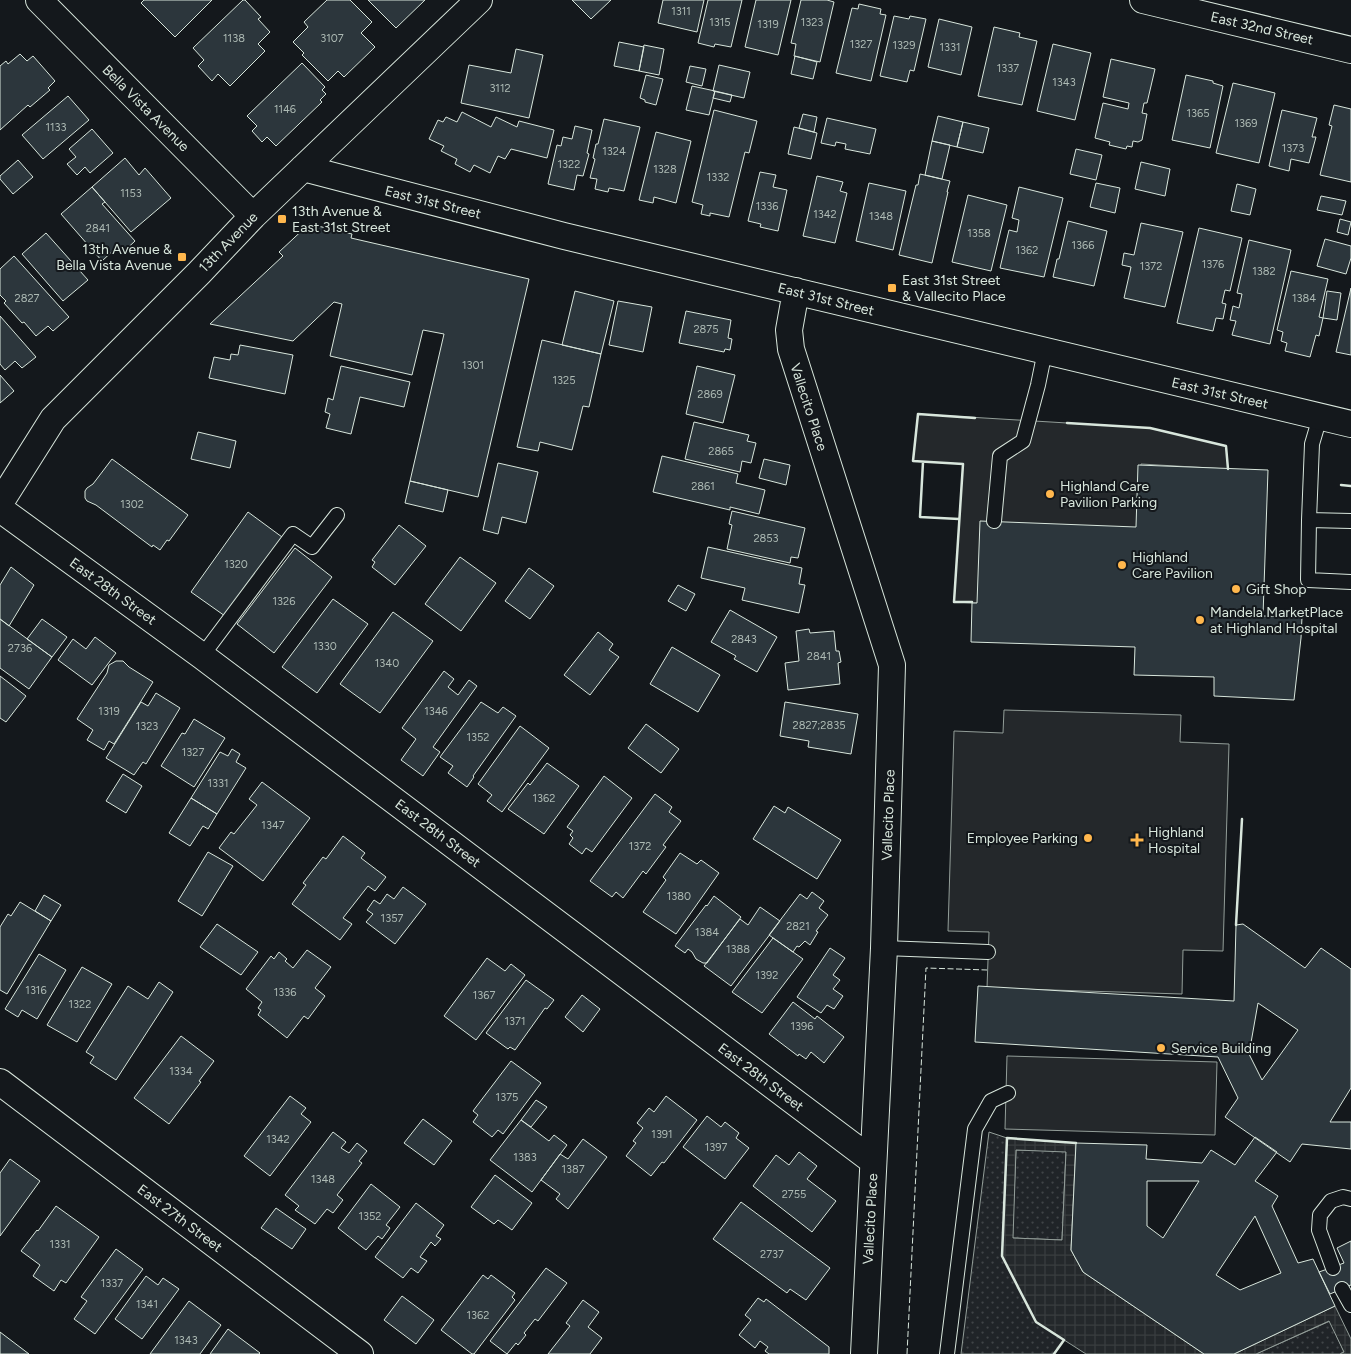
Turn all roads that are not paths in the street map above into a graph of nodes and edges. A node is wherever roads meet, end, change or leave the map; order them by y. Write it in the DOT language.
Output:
graph roads {
  1 [pos="39,0"];
  2 [pos="479,0"];
  3 [pos="1143,0"];
  4 [pos="1351,50"];
  5 [pos="303,168"];
  6 [pos="253,216"];
  7 [pos="796,291"];
  8 [pos="1045,351"];
  9 [pos="1320,416"];
  10 [pos="1351,424"];
  11 [pos="0,504"];
  12 [pos="0,509"];
  13 [pos="337,515"];
  14 [pos="1309,520"];
  15 [pos="994,521"];
  16 [pos="1351,522"];
  17 [pos="1351,582"];
  18 [pos="202,656"];
  19 [pos="884,948"];
  20 [pos="988,952"];
  21 [pos="0,1082"];
  22 [pos="1008,1093"];
  23 [pos="873,1161"];
  24 [pos="1351,1199"];
  25 [pos="1334,1268"];
  26 [pos="1342,1289"];
  27 [pos="1351,1305"];
  28 [pos="360,1354"];
  29 [pos="864,1354"];
  30 [pos="947,1354"];
  1 -- 6 [label="street, Bella Vista Avenue"];
  2 -- 5 [label="street, 13th Avenue"];
  3 -- 4 [label="street, East 32nd Street"];
  5 -- 6 [label="street, 13th Avenue"];
  5 -- 7 [label="street, East 31st Street"];
  6 -- 11 [label="street, 13th Avenue"];
  7 -- 8 [label="street, East 31st Street"];
  7 -- 19 [label="street, Vallecito Place"];
  8 -- 9 [label="street, East 31st Street"];
  8 -- 15 [label="lane"];
  9 -- 10 [label="street, East 31st Street"];
  9 -- 14 [label="lane"];
  12 -- 18 [label="street, East 28th Street"];
  13 -- 18 [label="lane"];
  14 -- 16 [label="lane"];
  14 -- 17 [label="lane"];
  18 -- 23 [label="street, East 28th Street"];
  19 -- 20 [label="lane"];
  19 -- 23 [label="street, Vallecito Place"];
  21 -- 28 [label="street, East 27th Street"];
  22 -- 30 [label="lane"];
  23 -- 29 [label="street, Vallecito Place"];
  24 -- 25 [label="lane"];
  26 -- 27 [label="lane"];
}
